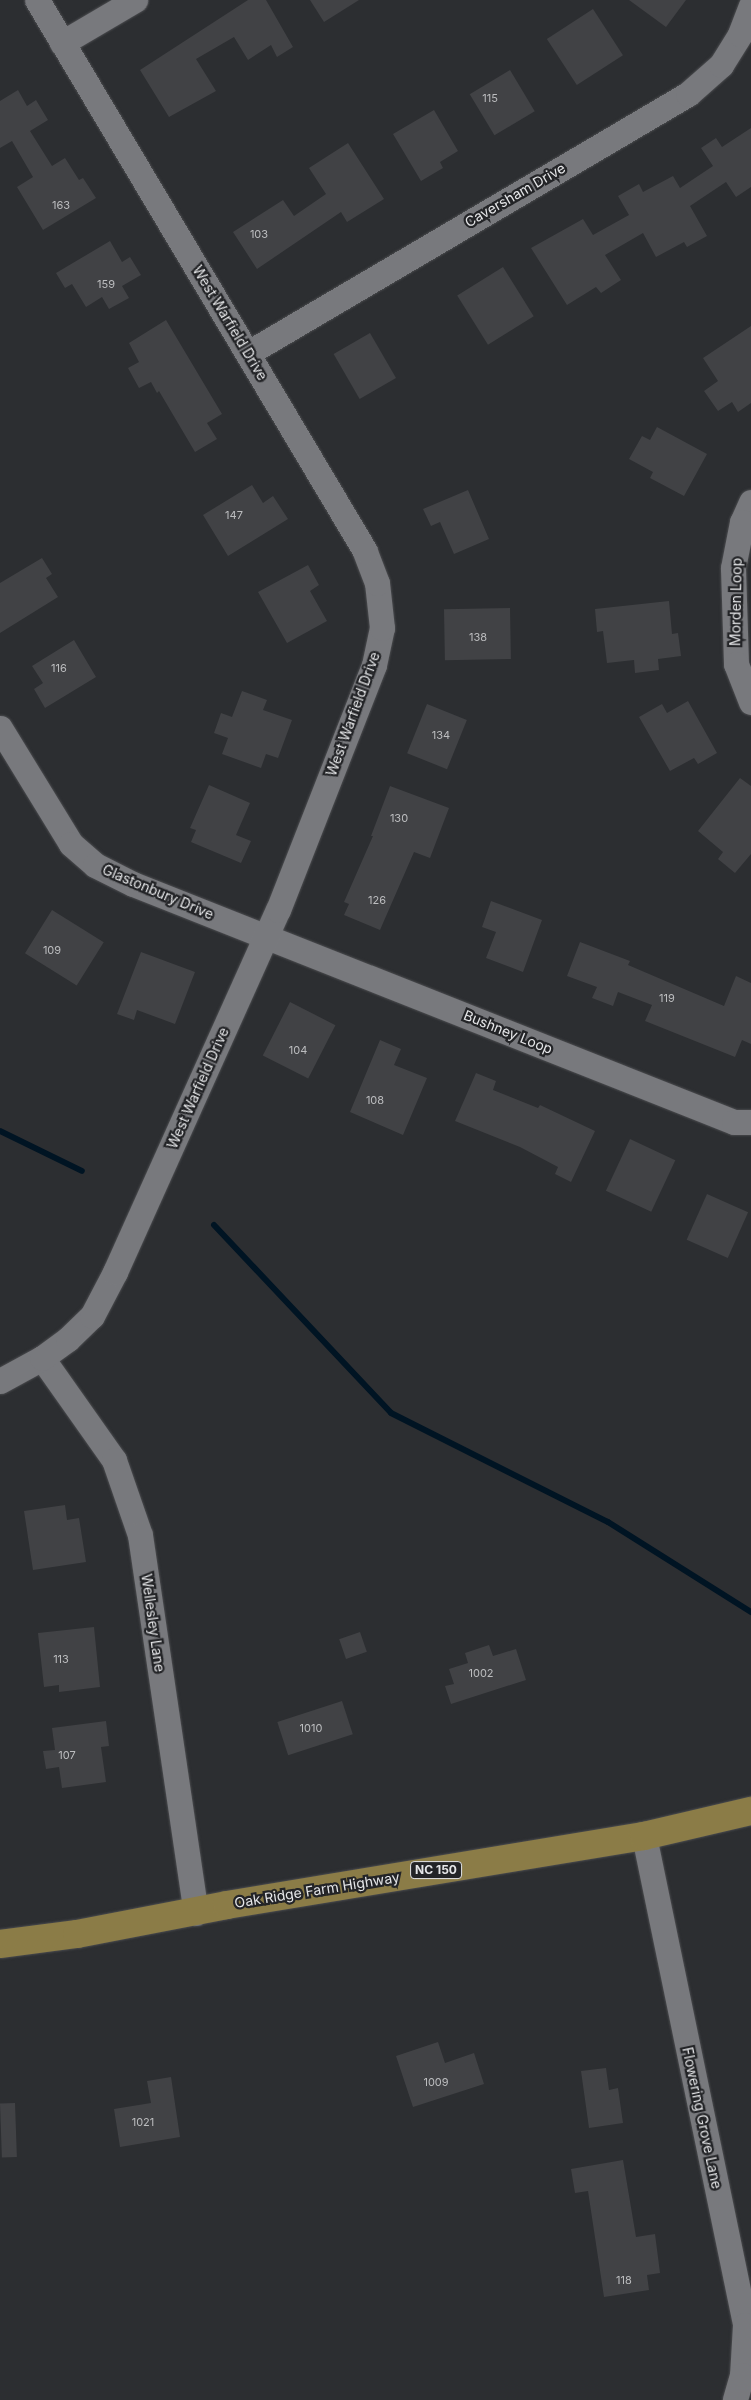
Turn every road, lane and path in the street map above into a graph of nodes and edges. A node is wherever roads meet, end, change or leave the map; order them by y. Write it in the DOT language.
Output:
graph roads {
  1 [pos="37,0"];
  2 [pos="135,0"];
  3 [pos="751,6"];
  4 [pos="62,43"];
  5 [pos="248,353"];
  6 [pos="751,502"];
  7 [pos="751,702"];
  8 [pos="0,728"];
  9 [pos="266,936"];
  10 [pos="751,1122"];
  11 [pos="42,1358"];
  12 [pos="0,1381"];
  13 [pos="751,1811"];
  14 [pos="644,1836"];
  15 [pos="196,1913"];
  16 [pos="0,1944"];
  17 [pos="735,2400"];
  1 -- 4 [label="street, West Warfield Drive"];
  2 -- 4 [label="street"];
  3 -- 5 [label="street, Caversham Drive"];
  4 -- 5 [label="street, West Warfield Drive"];
  5 -- 9 [label="street, West Warfield Drive"];
  6 -- 7 [label="street, Morden Loop"];
  8 -- 9 [label="street, Glastonbury Drive"];
  9 -- 10 [label="street, Bushney Loop"];
  9 -- 11 [label="street, West Warfield Drive"];
  11 -- 12 [label="street, West Warfield Drive"];
  11 -- 15 [label="street, Wellesley Lane"];
  13 -- 14 [label="main road, Oak Ridge Farm Highway / NC 150"];
  14 -- 15 [label="main road, Oak Ridge Farm Highway / NC 150"];
  14 -- 17 [label="street, Flowering Grove Lane"];
  15 -- 16 [label="main road, Oak Ridge Farm Highway / NC 150"];
}
